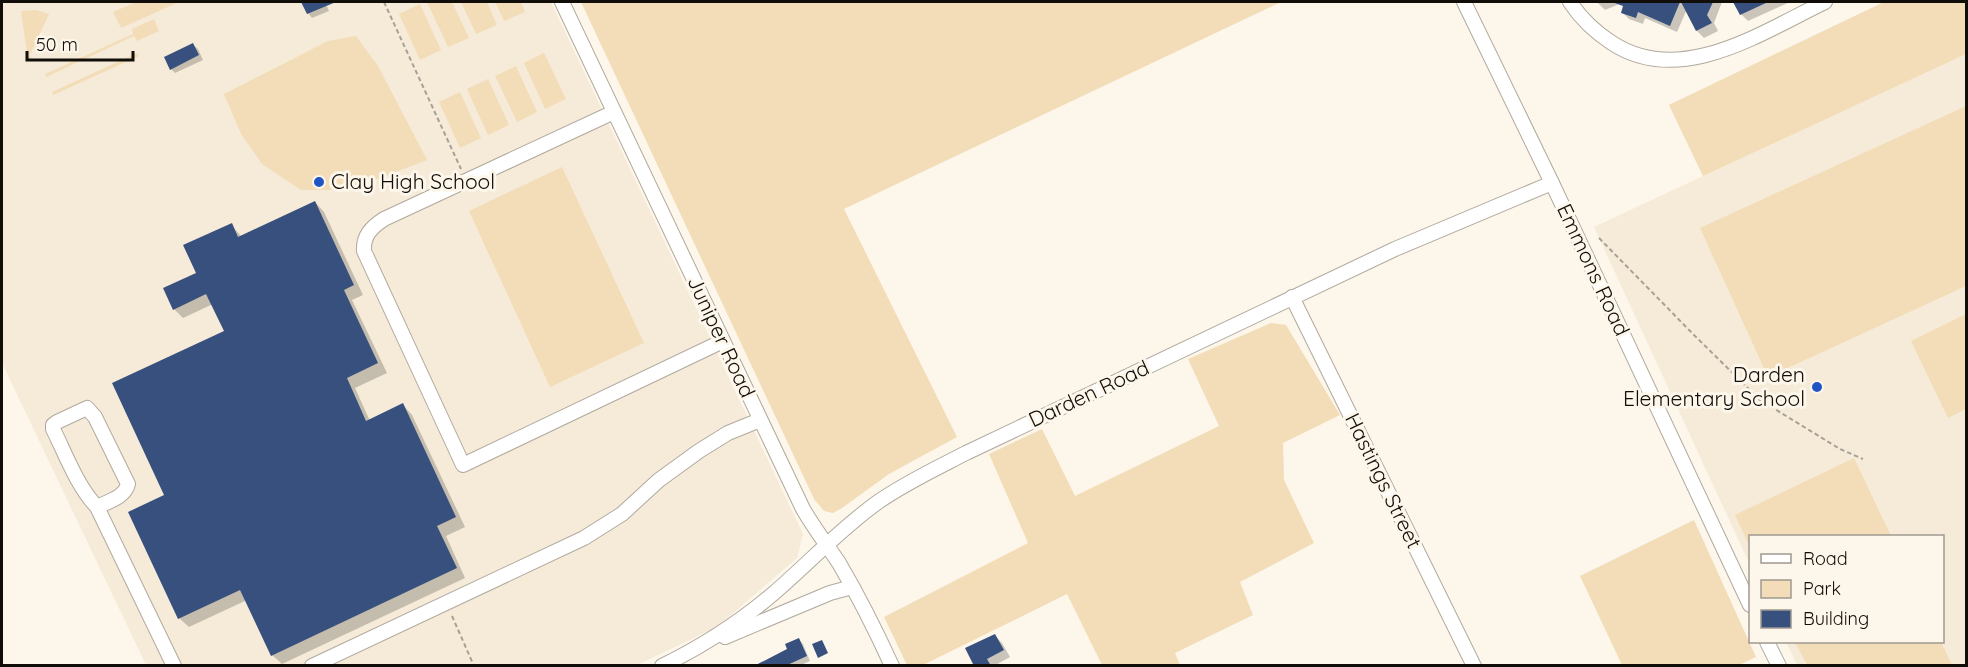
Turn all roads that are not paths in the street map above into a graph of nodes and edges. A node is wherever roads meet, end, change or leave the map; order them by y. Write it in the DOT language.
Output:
graph roads {
  1 [pos="562,2"];
  2 [pos="1464,2"];
  3 [pos="1570,2"];
  4 [pos="1825,2"];
  5 [pos="614,112"];
  6 [pos="1552,183"];
  7 [pos="1292,297"];
  8 [pos="723,341"];
  9 [pos="760,420"];
  10 [pos="98,507"];
  11 [pos="826,546"];
  12 [pos="852,587"];
  13 [pos="1749,603"];
  14 [pos="1768,643"];
  15 [pos="682,656"];
  16 [pos="174,666"];
  17 [pos="312,666"];
  18 [pos="662,666"];
  19 [pos="892,666"];
  20 [pos="1474,666"];
  21 [pos="1779,666"];
  1 -- 5 [label="street, Juniper Road"];
  2 -- 6 [label="street, Emmons Road"];
  3 -- 4 [label="street"];
  5 -- 8 [label="street, Juniper Road"];
  5 -- 8 [label="street"];
  6 -- 7 [label="street, Darden Road"];
  6 -- 13 [label="street, Emmons Road"];
  7 -- 11 [label="street, Darden Road"];
  7 -- 20 [label="street, Hastings Street"];
  8 -- 9 [label="street, Juniper Road"];
  9 -- 11 [label="street, Juniper Road"];
  9 -- 17 [label="street"];
  10 -- 10 [label="street"];
  10 -- 16 [label="street"];
  11 -- 12 [label="street, Juniper Road"];
  11 -- 15 [label="street, Darden Road"];
  12 -- 15 [label="street"];
  12 -- 19 [label="street, Juniper Road"];
  14 -- 21 [label="street"];
  15 -- 18 [label="street, Darden Road"];
}
